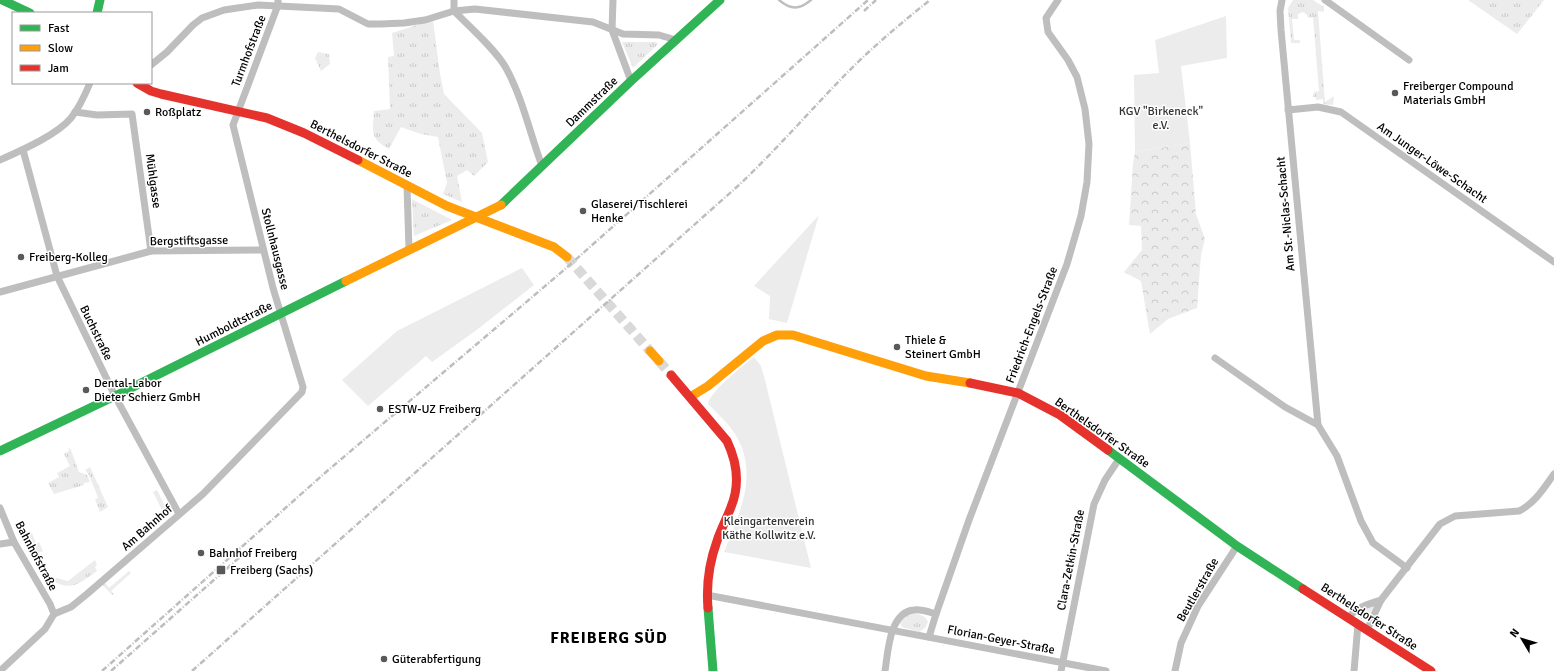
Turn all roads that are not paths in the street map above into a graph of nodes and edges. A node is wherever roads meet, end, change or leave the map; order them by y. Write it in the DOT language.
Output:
graph roads {
  1 [pos="2,0"];
  2 [pos="100,0"];
  3 [pos="454,0"];
  4 [pos="613,0"];
  5 [pos="720,0"];
  6 [pos="1058,0"];
  7 [pos="1282,0"];
  8 [pos="1325,0"];
  9 [pos="278,2"];
  10 [pos="454,11"];
  11 [pos="28,12"];
  12 [pos="97,12"];
  13 [pos="612,30"];
  14 [pos="676,40"];
  15 [pos="1409,60"];
  16 [pos="152,64"];
  17 [pos="630,81"];
  18 [pos="89,84"];
  19 [pos="139,84"];
  20 [pos="237,110"];
  21 [pos="1288,110"];
  22 [pos="75,112"];
  23 [pos="23,150"];
  24 [pos="1,159"];
  25 [pos="542,166"];
  26 [pos="407,186"];
  27 [pos="478,218"];
  28 [pos="409,249"];
  29 [pos="152,250"];
  30 [pos="263,250"];
  31 [pos="567,257"];
  32 [pos="1554,262"];
  33 [pos="57,276"];
  34 [pos="0,292"];
  35 [pos="280,314"];
  36 [pos="650,351"];
  37 [pos="1216,358"];
  38 [pos="659,361"];
  39 [pos="671,375"];
  40 [pos="302,392"];
  41 [pos="1018,393"];
  42 [pos="115,396"];
  43 [pos="690,397"];
  44 [pos="1318,426"];
  45 [pos="0,451"];
  46 [pos="1119,459"];
  47 [pos="1554,474"];
  48 [pos="0,508"];
  49 [pos="179,514"];
  50 [pos="14,542"];
  51 [pos="0,544"];
  52 [pos="1237,546"];
  53 [pos="1408,568"];
  54 [pos="707,595"];
  55 [pos="1381,600"];
  56 [pos="54,614"];
  57 [pos="936,614"];
  58 [pos="1348,618"];
  59 [pos="1358,624"];
  60 [pos="892,629"];
  61 [pos="1367,630"];
  62 [pos="929,637"];
  63 [pos="1062,662"];
  64 [pos="0,671"];
  65 [pos="713,671"];
  66 [pos="885,671"];
  67 [pos="1061,671"];
  68 [pos="1106,671"];
  69 [pos="1176,671"];
  70 [pos="1354,671"];
  71 [pos="1431,671"];
  1 -- 11 [label="street"];
  2 -- 12 [label="street"];
  3 -- 10 [label="street"];
  4 -- 13 [label="street"];
  5 -- 14 [label="street, Dammstraße"];
  6 -- 41 [label="street, Friedrich-Engels-Straße"];
  7 -- 21 [label="street, Am St.-Niclas-Schacht"];
  8 -- 15 [label="street"];
  9 -- 10 [label="street"];
  9 -- 16 [label="street"];
  9 -- 20 [label="street, Turmhofstraße"];
  10 -- 13 [label="street"];
  10 -- 25 [label="street"];
  13 -- 14 [label="street"];
  13 -- 17 [label="street"];
  14 -- 17 [label="street, Dammstraße"];
  17 -- 25 [label="street, Dammstraße"];
  18 -- 22 [label="street"];
  19 -- 20 [label="street, Berthelsdorfer Straße"];
  20 -- 26 [label="street, Berthelsdorfer Straße"];
  20 -- 30 [label="street, Stollnhausgasse"];
  21 -- 32 [label="street, Am Junger-Löwe-Schacht"];
  21 -- 44 [label="street, Am St.-Niclas-Schacht"];
  22 -- 23 [label="street"];
  22 -- 29 [label="street, Mühlgasse"];
  23 -- 24 [label="street"];
  23 -- 33 [label="street, Buchstraße"];
  25 -- 27 [label="street, Dammstraße"];
  26 -- 27 [label="street, Berthelsdorfer Straße"];
  26 -- 28 [label="street"];
  27 -- 28 [label="street, Humboldtstraße"];
  27 -- 31 [label="street, Berthelsdorfer Straße"];
  28 -- 35 [label="street, Humboldtstraße"];
  29 -- 30 [label="street, Bergstiftsgasse"];
  29 -- 33 [label="street, Bergstiftsgasse"];
  30 -- 35 [label="street, Stollnhausgasse"];
  33 -- 34 [label="street, Bergstiftsgasse"];
  33 -- 42 [label="street, Buchstraße"];
  35 -- 40 [label="street, Stollnhausgasse"];
  35 -- 42 [label="street, Humboldtstraße"];
  36 -- 38 [label="street"];
  37 -- 44 [label="street, Am St.-Niclas-Schacht"];
  39 -- 43 [label="street"];
  40 -- 49 [label="street, Am Bahnhof"];
  41 -- 43 [label="street, Berthelsdorfer Straße"];
  41 -- 46 [label="street, Berthelsdorfer Straße"];
  41 -- 57 [label="street, Friedrich-Engels-Straße"];
  42 -- 45 [label="street, Humboldtstraße"];
  42 -- 49 [label="street, Buchstraße"];
  43 -- 54 [label="street"];
  44 -- 53 [label="street, Am St.-Niclas-Schacht"];
  46 -- 52 [label="street, Berthelsdorfer Straße"];
  46 -- 63 [label="street, Clara-Zetkin-Straße"];
  47 -- 53 [label="street"];
  48 -- 50 [label="street, Bahnhofstraße"];
  49 -- 56 [label="street, Am Bahnhof"];
  50 -- 51 [label="street"];
  50 -- 56 [label="street, Bahnhofstraße"];
  52 -- 58 [label="street, Berthelsdorfer Straße"];
  52 -- 69 [label="street, Beutlerstraße"];
  53 -- 55 [label="street"];
  54 -- 60 [label="street, Florian-Geyer-Straße"];
  54 -- 65 [label="street"];
  55 -- 58 [label="street"];
  55 -- 61 [label="street"];
  56 -- 64 [label="street"];
  57 -- 60 [label="street, Florian-Geyer-Straße"];
  57 -- 62 [label="street, Friedrich-Engels-Straße"];
  58 -- 59 [label="street, Berthelsdorfer Straße"];
  59 -- 61 [label="street, Berthelsdorfer Straße"];
  59 -- 70 [label="street"];
  60 -- 62 [label="street, Florian-Geyer-Straße"];
  60 -- 66 [label="street"];
  61 -- 71 [label="street, Berthelsdorfer Straße"];
  62 -- 63 [label="street, Florian-Geyer-Straße"];
  63 -- 67 [label="street, Clara-Zetkin-Straße"];
  63 -- 68 [label="street, Florian-Geyer-Straße"];
}
